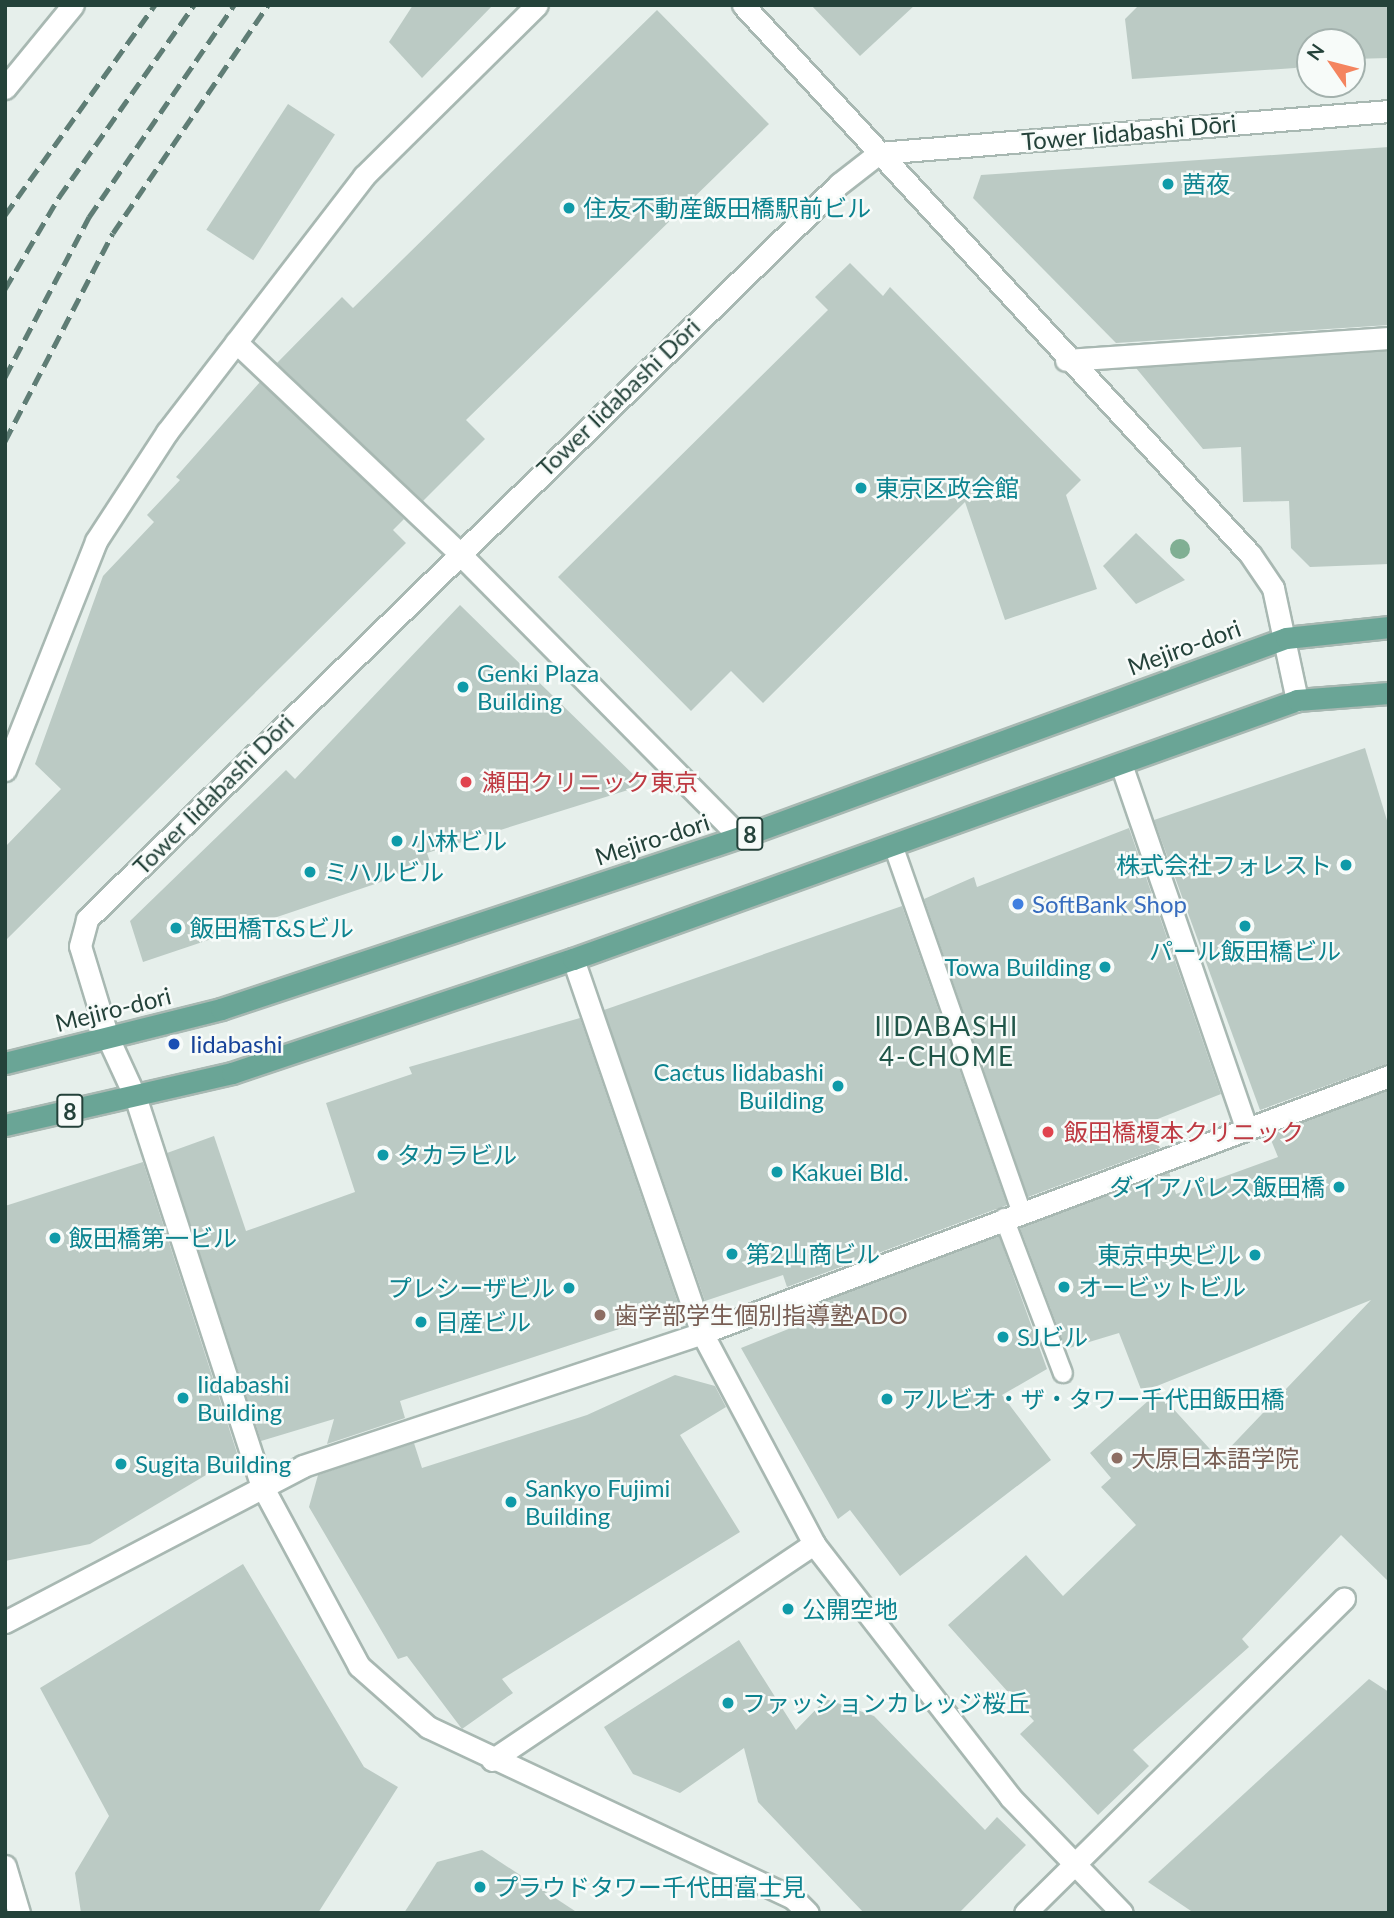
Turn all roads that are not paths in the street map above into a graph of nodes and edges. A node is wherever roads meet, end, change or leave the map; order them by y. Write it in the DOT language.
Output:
graph roads {
  1 [pos="73,5"];
  2 [pos="537,5"];
  3 [pos="743,5"];
  4 [pos="5,88"];
  5 [pos="1389,111"];
  6 [pos="879,153"];
  7 [pos="1389,338"];
  8 [pos="236,342"];
  9 [pos="1066,360"];
  10 [pos="458,552"];
  11 [pos="1389,628"];
  12 [pos="1286,638"];
  13 [pos="1389,693"];
  14 [pos="1297,700"];
  15 [pos="1121,764"];
  16 [pos="5,769"];
  17 [pos="740,837"];
  18 [pos="893,845"];
  19 [pos="573,959"];
  20 [pos="108,1038"];
  21 [pos="5,1063"];
  22 [pos="1389,1076"];
  23 [pos="135,1099"];
  24 [pos="5,1125"];
  25 [pos="1246,1126"];
  26 [pos="1012,1215"];
  27 [pos="702,1333"];
  28 [pos="1063,1373"];
  29 [pos="261,1484"];
  30 [pos="814,1544"];
  31 [pos="1344,1598"];
  32 [pos="5,1622"];
  33 [pos="492,1760"];
  34 [pos="1078,1863"];
  35 [pos="5,1866"];
  36 [pos="19,1913"];
  37 [pos="808,1913"];
  38 [pos="1025,1913"];
  39 [pos="1122,1913"];
  1 -- 4 [label="street"];
  2 -- 8 [label="street"];
  3 -- 6 [label="street"];
  5 -- 6 [label="street, Tower Iidabashi Dōri"];
  6 -- 9 [label="street"];
  6 -- 10 [label="street, Tower Iidabashi Dōri"];
  7 -- 9 [label="street"];
  8 -- 10 [label="street"];
  8 -- 16 [label="street"];
  9 -- 12 [label="street"];
  10 -- 17 [label="street"];
  10 -- 20 [label="street, Tower Iidabashi Dōri"];
  11 -- 12 [label="main road, Mejiro-dori / 8"];
  12 -- 14 [label="street"];
  12 -- 17 [label="main road, Mejiro-dori / 8"];
  13 -- 14 [label="main road, 8"];
  14 -- 15 [label="main road, 8"];
  15 -- 18 [label="main road, 8"];
  15 -- 25 [label="street"];
  17 -- 20 [label="main road, Mejiro-dori / 8"];
  18 -- 19 [label="main road, 8"];
  18 -- 26 [label="lane"];
  19 -- 23 [label="main road, 8"];
  19 -- 27 [label="street"];
  20 -- 21 [label="main road, Mejiro-dori / 8"];
  20 -- 23 [label="street, Tower Iidabashi Dōri"];
  22 -- 25 [label="street"];
  23 -- 24 [label="main road, 8"];
  23 -- 29 [label="street, Tower Iidabashi Dōri"];
  25 -- 26 [label="street"];
  26 -- 27 [label="street"];
  26 -- 28 [label="lane"];
  27 -- 29 [label="street"];
  27 -- 30 [label="street"];
  29 -- 32 [label="street"];
  29 -- 33 [label="street, Tower Iidabashi Dōri"];
  30 -- 33 [label="street"];
  30 -- 34 [label="street"];
  31 -- 34 [label="street"];
  33 -- 37 [label="street, Tower Iidabashi Dōri"];
  34 -- 38 [label="street"];
  34 -- 39 [label="street"];
  35 -- 36 [label="street"];
}
